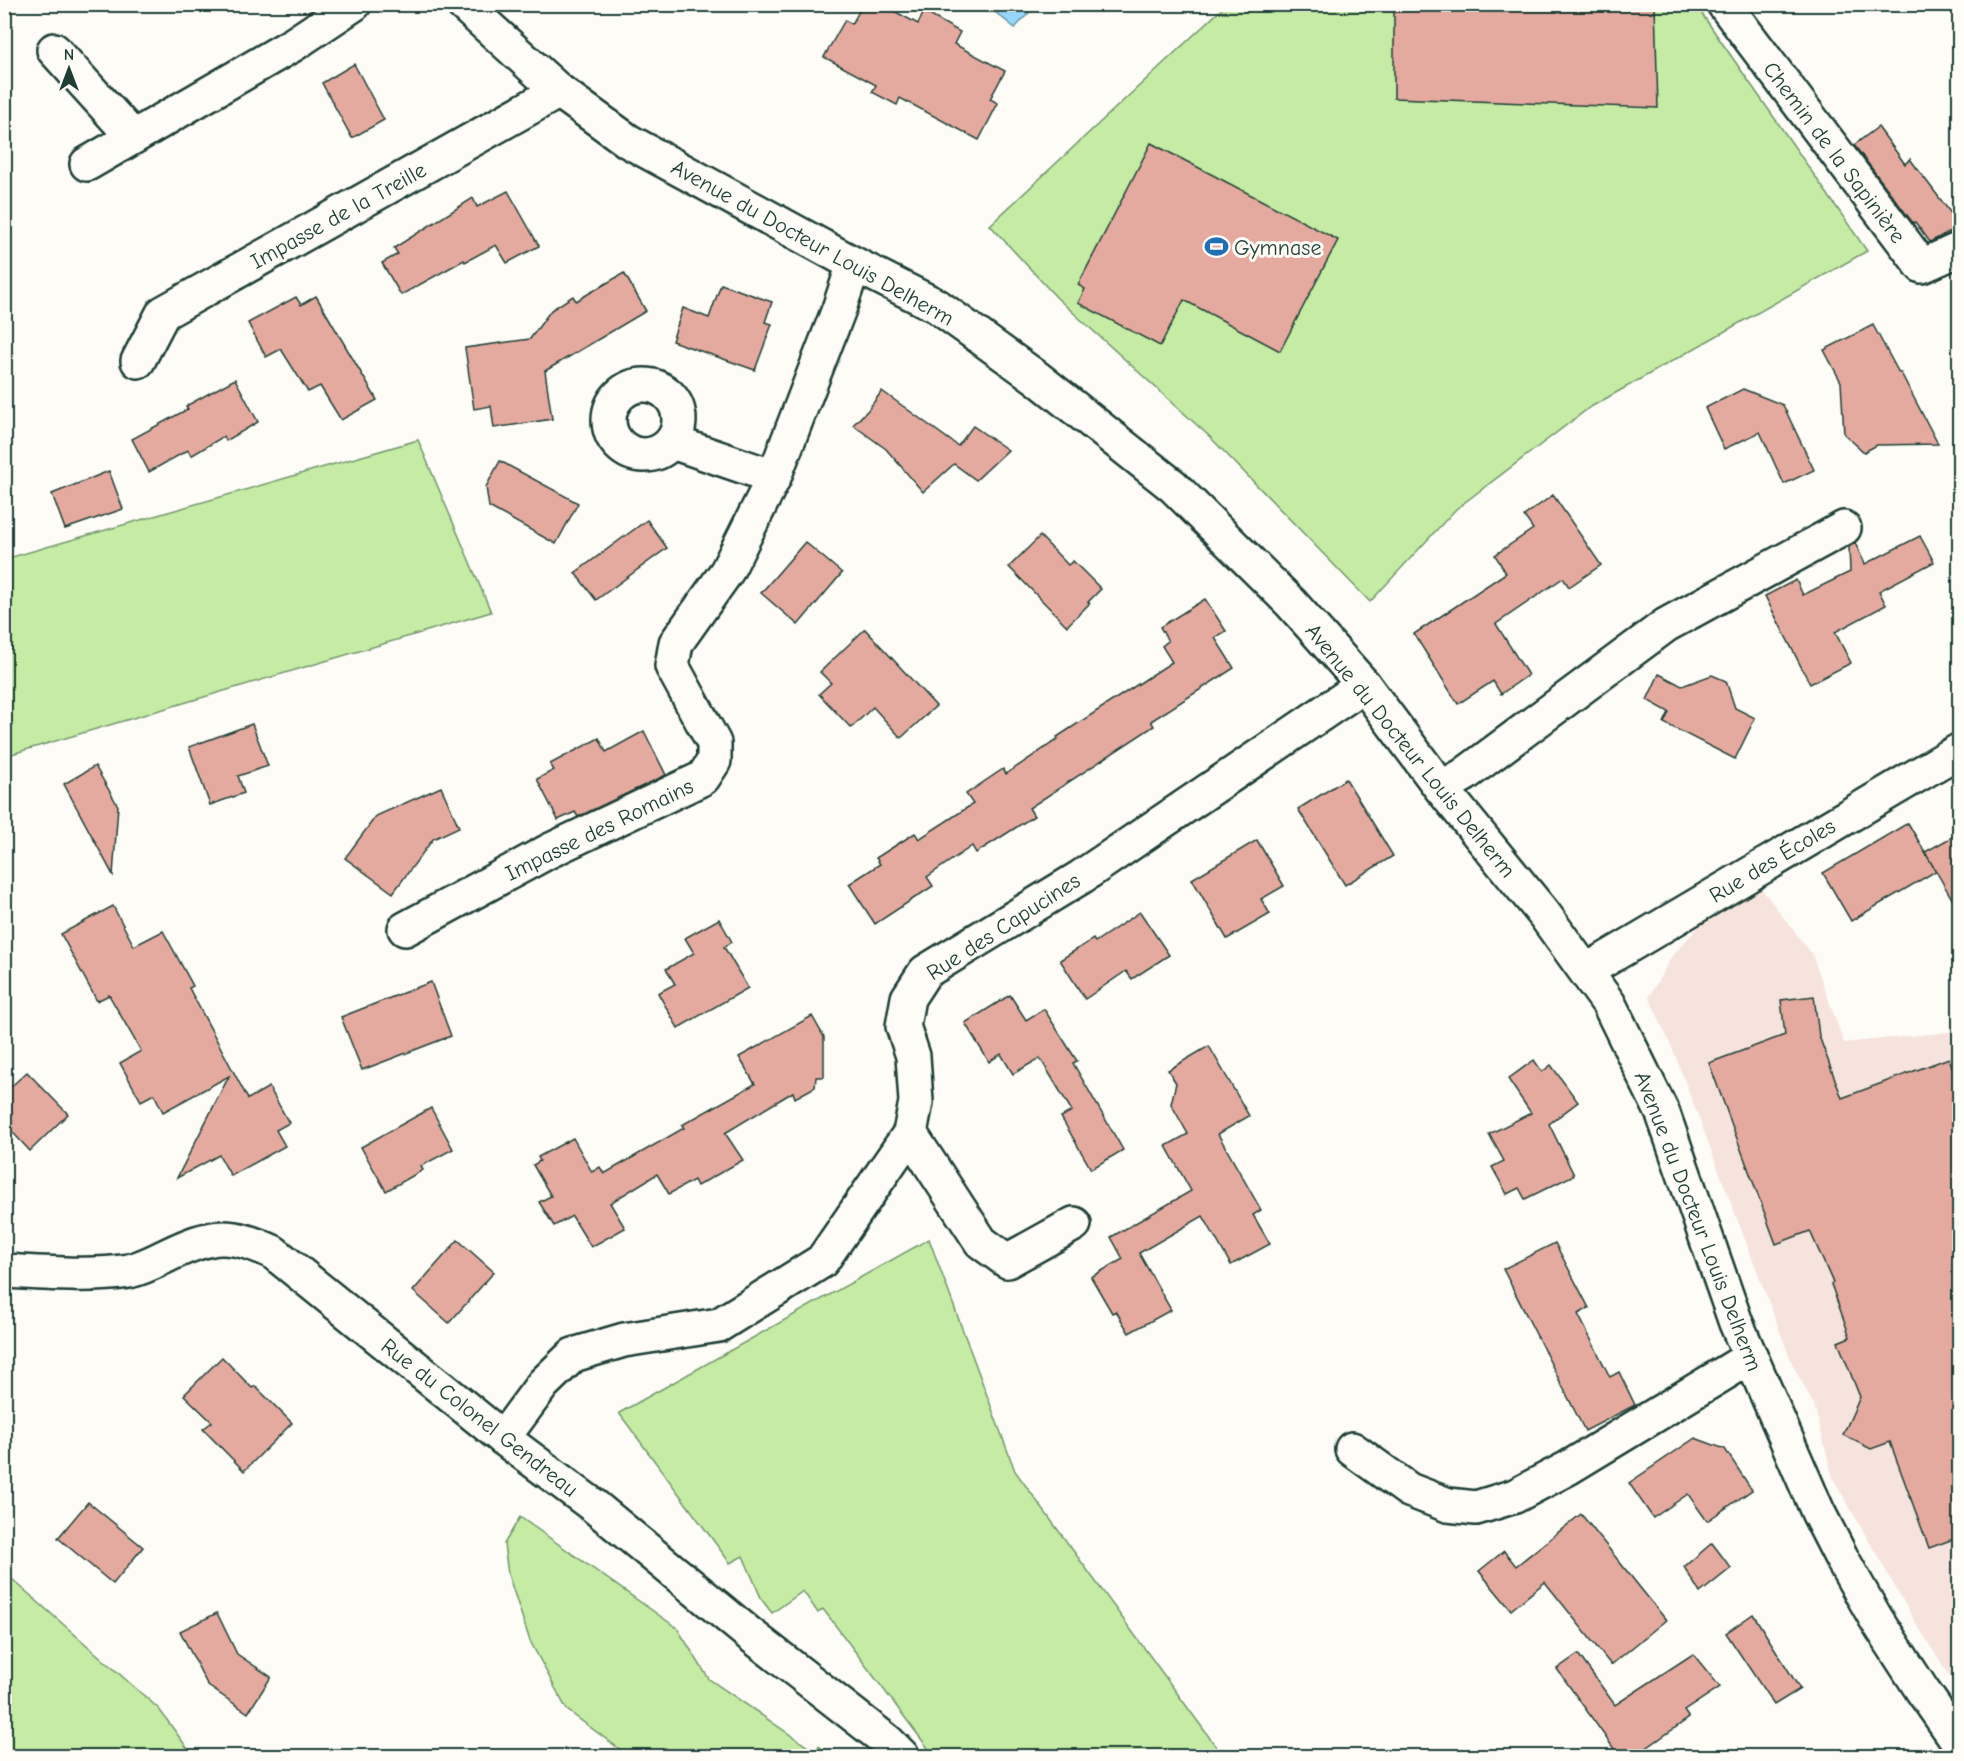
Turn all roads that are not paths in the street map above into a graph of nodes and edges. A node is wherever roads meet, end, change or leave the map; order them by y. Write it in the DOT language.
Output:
graph roads {
  1 [pos="354,4"];
  2 [pos="463,4"];
  3 [pos="1724,4"];
  4 [pos="54,50"];
  5 [pos="560,91"];
  6 [pos="133,137"];
  7 [pos="87,164"];
  8 [pos="1959,249"];
  9 [pos="854,264"];
  10 [pos="138,361"];
  11 [pos="672,442"];
  12 [pos="774,477"];
  13 [pos="1844,528"];
  14 [pos="1364,685"];
  15 [pos="1959,750"];
  16 [pos="1441,788"];
  17 [pos="405,929"];
  18 [pos="1586,971"];
  19 [pos="910,1133"];
  20 [pos="1074,1224"];
  21 [pos="4,1271"];
  22 [pos="1751,1357"];
  23 [pos="503,1438"];
  24 [pos="1352,1449"];
  25 [pos="1959,1744"];
  26 [pos="902,1756"];
  1 -- 6 [label="street"];
  2 -- 5 [label="street, Avenue du Docteur Louis Delherm"];
  3 -- 8 [label="street, Chemin de la Sapinière"];
  4 -- 6 [label="street"];
  5 -- 9 [label="street, Avenue du Docteur Louis Delherm"];
  5 -- 10 [label="street, Impasse de la Treille"];
  6 -- 7 [label="street"];
  9 -- 12 [label="street, Impasse des Romains"];
  9 -- 14 [label="street, Avenue du Docteur Louis Delherm"];
  11 -- 12 [label="street"];
  12 -- 17 [label="street, Impasse des Romains"];
  13 -- 16 [label="street"];
  14 -- 16 [label="street, Avenue du Docteur Louis Delherm"];
  14 -- 19 [label="street, Rue des Capucines"];
  15 -- 18 [label="street, Rue des Écoles"];
  16 -- 18 [label="street, Avenue du Docteur Louis Delherm"];
  18 -- 22 [label="street, Avenue du Docteur Louis Delherm"];
  19 -- 20 [label="street"];
  19 -- 23 [label="street, Rue des Capucines"];
  21 -- 23 [label="street, Rue du Colonel Gendreau"];
  22 -- 24 [label="street"];
  22 -- 25 [label="street, Avenue du Docteur Louis Delherm"];
  23 -- 26 [label="street, Rue du Colonel Gendreau"];
}
